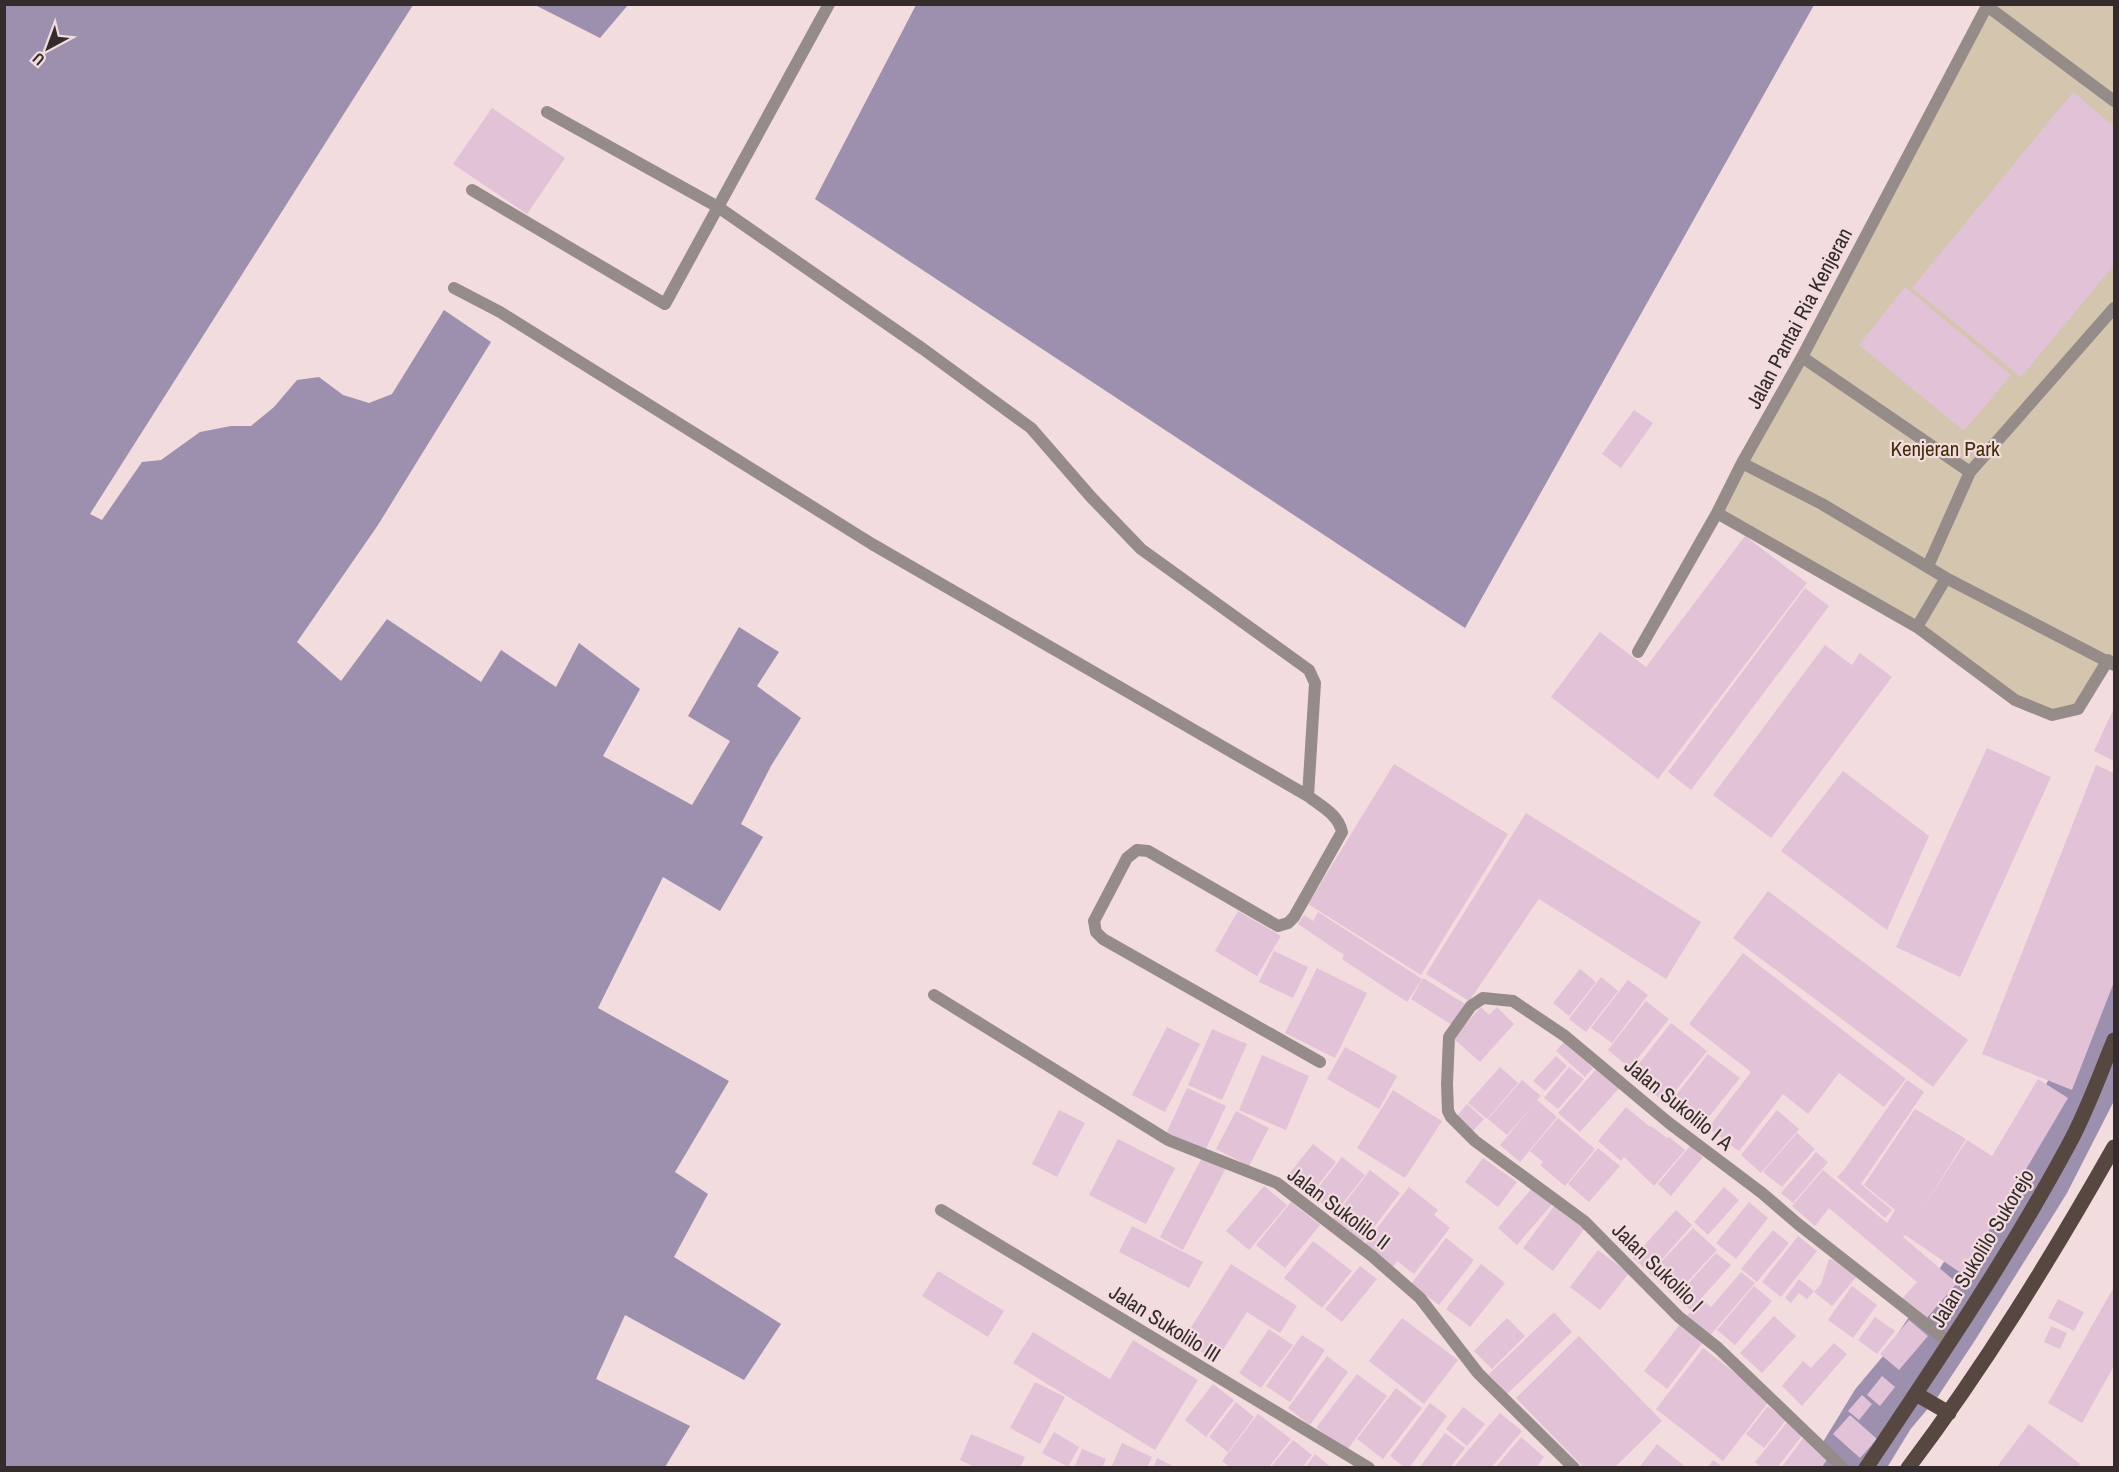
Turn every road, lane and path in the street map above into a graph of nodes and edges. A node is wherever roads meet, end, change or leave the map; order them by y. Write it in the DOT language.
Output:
graph roads {
  1 [pos="829,4"];
  2 [pos="1988,5"];
  3 [pos="2115,101"];
  4 [pos="547,112"];
  5 [pos="472,190"];
  6 [pos="718,207"];
  7 [pos="454,288"];
  8 [pos="2115,308"];
  9 [pos="1802,357"];
  10 [pos="1742,462"];
  11 [pos="1970,472"];
  12 [pos="1717,513"];
  13 [pos="1928,566"];
  14 [pos="1946,578"];
  15 [pos="1917,627"];
  16 [pos="1638,652"];
  17 [pos="2111,662"];
  18 [pos="1308,796"];
  19 [pos="934,995"];
  20 [pos="2115,1040"];
  21 [pos="1320,1062"];
  22 [pos="1448,1100"];
  23 [pos="2115,1147"];
  24 [pos="941,1210"];
  25 [pos="1942,1337"];
  26 [pos="1916,1394"];
  27 [pos="1949,1413"];
  28 [pos="1840,1465"];
  29 [pos="1369,1467"];
  30 [pos="1574,1467"];
  31 [pos="1866,1467"];
  32 [pos="1908,1467"];
  1 -- 6 [label="lane"];
  2 -- 3 [label="lane"];
  2 -- 9 [label="lane, Jalan Pantai Ria Kenjeran"];
  4 -- 6 [label="lane"];
  5 -- 6 [label="lane"];
  6 -- 18 [label="lane"];
  7 -- 18 [label="lane"];
  8 -- 11 [label="lane"];
  9 -- 10 [label="lane, Jalan Pantai Ria Kenjeran"];
  9 -- 11 [label="lane"];
  10 -- 12 [label="lane, Jalan Pantai Ria Kenjeran"];
  10 -- 13 [label="lane"];
  11 -- 13 [label="lane"];
  12 -- 15 [label="lane"];
  12 -- 16 [label="lane, Jalan Pantai Ria Kenjeran"];
  13 -- 14 [label="lane"];
  14 -- 15 [label="lane"];
  14 -- 17 [label="lane"];
  15 -- 17 [label="lane"];
  18 -- 21 [label="lane"];
  19 -- 30 [label="lane, Jalan Sukolilo II"];
  20 -- 25 [label="main road, Jalan Sukolilo Sukorejo"];
  22 -- 25 [label="lane, Jalan Sukolilo I A"];
  22 -- 28 [label="lane, Jalan Sukolilo I"];
  23 -- 27 [label="main road"];
  24 -- 29 [label="lane, Jalan Sukolilo III"];
  25 -- 26 [label="main road, Jalan Sukolilo Sukorejo"];
  26 -- 27 [label="main road"];
  26 -- 31 [label="main road, Jalan Sukolilo Sukorejo"];
  27 -- 32 [label="main road"];
}
